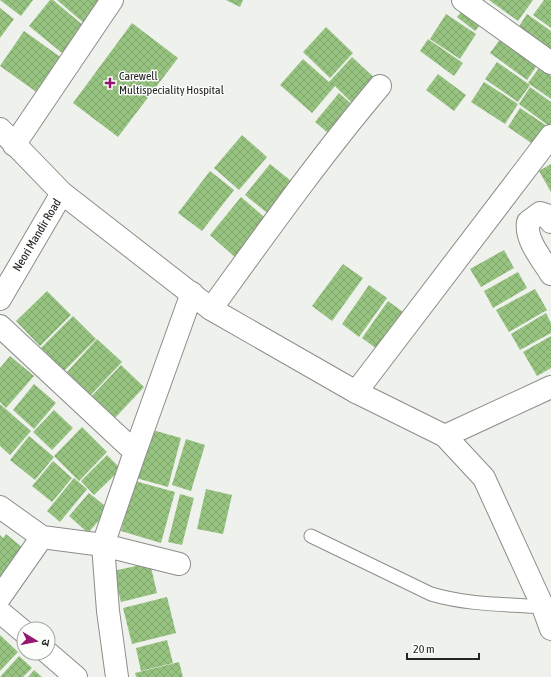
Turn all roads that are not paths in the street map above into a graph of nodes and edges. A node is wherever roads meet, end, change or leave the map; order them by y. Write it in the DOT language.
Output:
graph roads {
  1 [pos="112,0"];
  2 [pos="462,0"];
  3 [pos="551,63"];
  4 [pos="380,86"];
  5 [pos="0,129"];
  6 [pos="551,136"];
  7 [pos="14,145"];
  8 [pos="62,193"];
  9 [pos="551,222"];
  10 [pos="6,272"];
  11 [pos="551,274"];
  12 [pos="192,294"];
  13 [pos="0,299"];
  14 [pos="211,308"];
  15 [pos="0,326"];
  16 [pos="551,388"];
  17 [pos="356,392"];
  18 [pos="445,436"];
  19 [pos="135,452"];
  20 [pos="0,508"];
  21 [pos="311,536"];
  22 [pos="42,537"];
  23 [pos="103,545"];
  24 [pos="179,564"];
  25 [pos="0,597"];
  26 [pos="543,607"];
  27 [pos="0,612"];
  28 [pos="16,625"];
  29 [pos="551,629"];
  30 [pos="56,660"];
  31 [pos="76,677"];
  32 [pos="117,677"];
  1 -- 7 [label="street"];
  2 -- 3 [label="street"];
  4 -- 14 [label="street"];
  5 -- 7 [label="street"];
  6 -- 17 [label="street"];
  7 -- 8 [label="street"];
  8 -- 10 [label="street, Neori Mandir Road"];
  8 -- 12 [label="street"];
  9 -- 11 [label="street"];
  10 -- 13 [label="street, Neori Mandir Road"];
  12 -- 14 [label="street"];
  12 -- 19 [label="street"];
  14 -- 17 [label="street"];
  15 -- 19 [label="street"];
  16 -- 18 [label="street"];
  17 -- 18 [label="street"];
  18 -- 26 [label="street"];
  19 -- 23 [label="street"];
  20 -- 22 [label="street"];
  21 -- 26 [label="lane"];
  22 -- 23 [label="street"];
  22 -- 25 [label="street"];
  23 -- 24 [label="street"];
  23 -- 32 [label="street"];
  26 -- 29 [label="street"];
  27 -- 28 [label="street"];
  30 -- 31 [label="street"];
}
